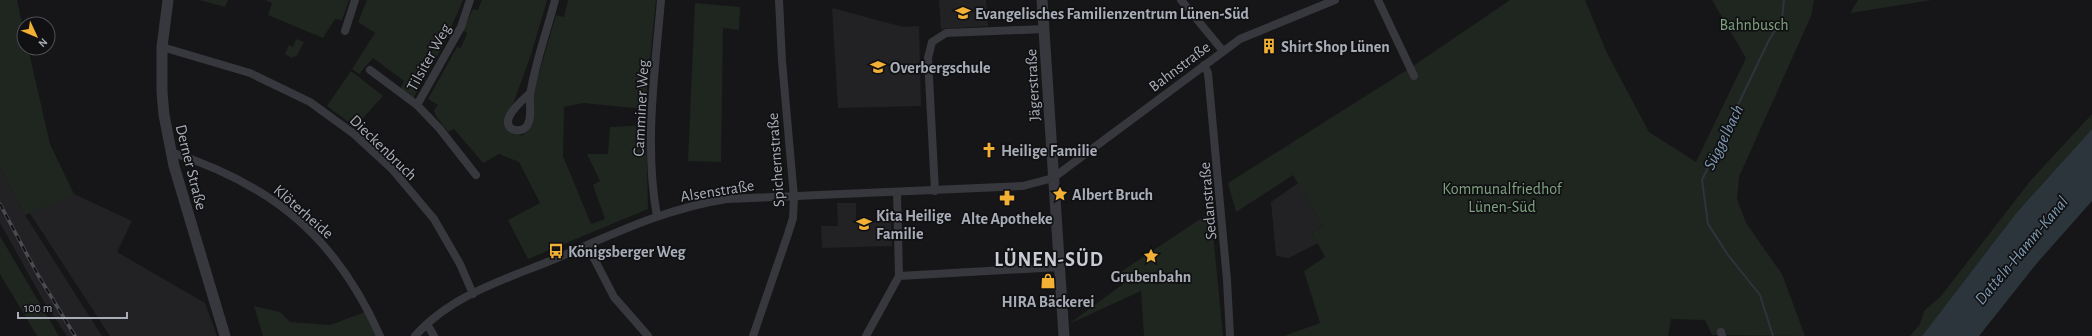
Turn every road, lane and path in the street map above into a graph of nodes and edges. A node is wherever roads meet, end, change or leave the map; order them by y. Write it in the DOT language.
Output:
graph roads {
  1 [pos="168,0"];
  2 [pos="356,0"];
  3 [pos="470,0"];
  4 [pos="555,0"];
  5 [pos="661,0"];
  6 [pos="779,0"];
  7 [pos="1042,0"];
  8 [pos="1181,0"];
  9 [pos="1335,0"];
  10 [pos="1378,0"];
  11 [pos="1044,29"];
  12 [pos="345,31"];
  13 [pos="162,47"];
  14 [pos="1223,51"];
  15 [pos="1204,65"];
  16 [pos="370,70"];
  17 [pos="1414,76"];
  18 [pos="530,93"];
  19 [pos="417,105"];
  20 [pos="171,152"];
  21 [pos="476,174"];
  22 [pos="1053,178"];
  23 [pos="935,191"];
  24 [pos="898,193"];
  25 [pos="794,197"];
  26 [pos="657,216"];
  27 [pos="587,245"];
  28 [pos="1060,267"];
  29 [pos="899,276"];
  30 [pos="473,294"];
  31 [pos="427,324"];
  32 [pos="225,336"];
  33 [pos="380,336"];
  34 [pos="415,336"];
  35 [pos="434,336"];
  36 [pos="648,336"];
  37 [pos="753,336"];
  38 [pos="866,336"];
  39 [pos="1064,336"];
  40 [pos="1230,336"];
  1 -- 13 [label="street, Derner Straße"];
  2 -- 12 [label="street"];
  3 -- 19 [label="street, Tilsiter Weg"];
  4 -- 18 [label="street"];
  5 -- 26 [label="street, Camminer Weg"];
  6 -- 25 [label="street, Spichernstraße"];
  7 -- 11 [label="street, Jägerstraße"];
  8 -- 14 [label="street"];
  9 -- 14 [label="street, Bahnstraße"];
  10 -- 17 [label="street"];
  11 -- 22 [label="street, Jägerstraße"];
  11 -- 23 [label="street"];
  13 -- 20 [label="street, Derner Straße"];
  13 -- 30 [label="street, Dieckenbruch"];
  14 -- 15 [label="street, Bahnstraße"];
  15 -- 22 [label="street, Bahnstraße"];
  15 -- 40 [label="street, Sedanstraße"];
  16 -- 19 [label="street, Tilsiter Weg"];
  19 -- 21 [label="street, Tilsiter Weg"];
  20 -- 32 [label="street, Derner Straße"];
  20 -- 33 [label="street, Klöterheide"];
  22 -- 23 [label="street, Alsenstraße"];
  22 -- 28 [label="street, Jägerstraße"];
  23 -- 24 [label="street, Alsenstraße"];
  24 -- 25 [label="street, Alsenstraße"];
  24 -- 29 [label="street"];
  25 -- 26 [label="street, Alsenstraße"];
  25 -- 37 [label="street, Spichernstraße"];
  26 -- 27 [label="street, Alsenstraße"];
  27 -- 30 [label="street, Alsenstraße"];
  27 -- 36 [label="street"];
  28 -- 29 [label="street"];
  28 -- 39 [label="street, Jägerstraße"];
  29 -- 38 [label="street"];
  30 -- 31 [label="street, Alsenstraße"];
  31 -- 34 [label="street, Alsenstraße"];
  31 -- 35 [label="street"];
}
